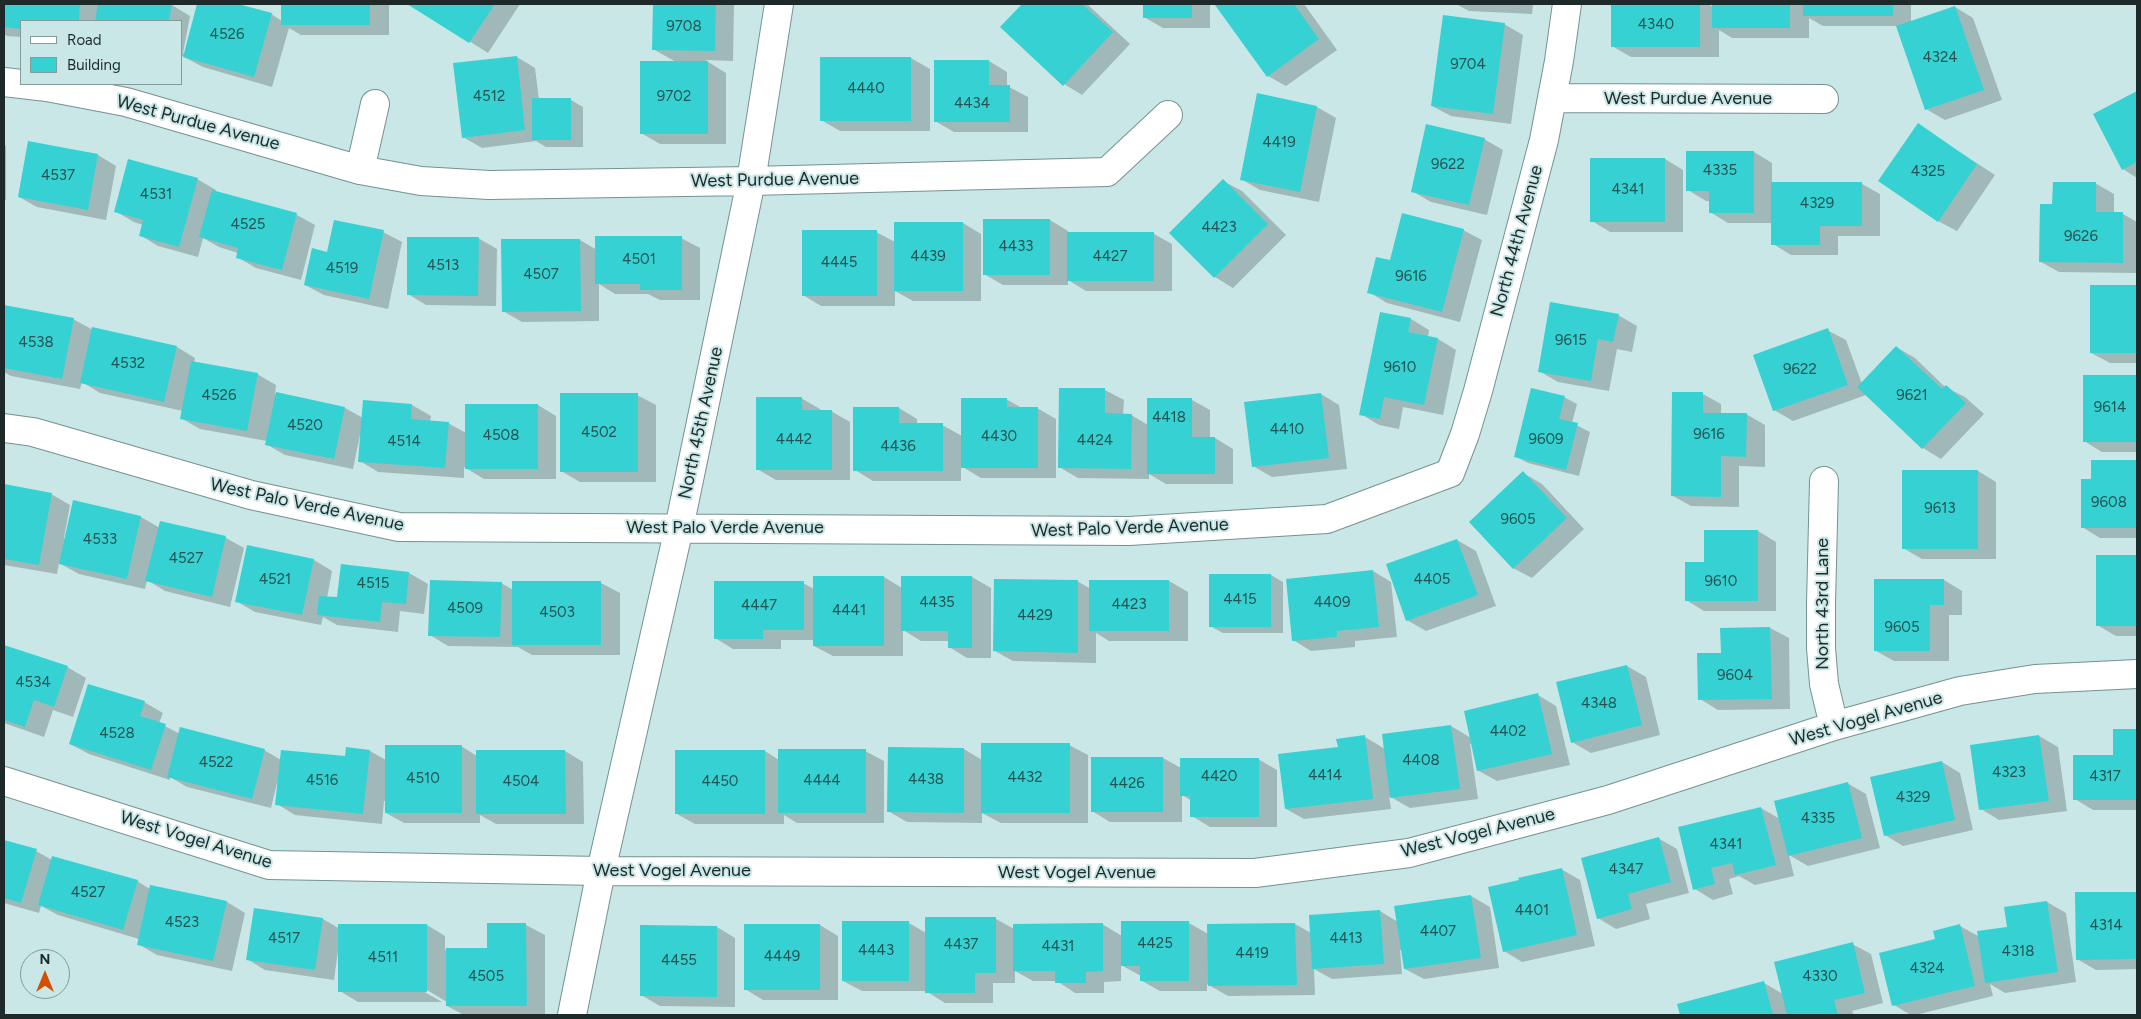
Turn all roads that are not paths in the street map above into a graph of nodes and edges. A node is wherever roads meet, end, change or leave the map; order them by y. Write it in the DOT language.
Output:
graph roads {
  1 [pos="779,4"];
  2 [pos="1567,4"];
  3 [pos="4,82"];
  4 [pos="20,84"];
  5 [pos="30,85"];
  6 [pos="1552,98"];
  7 [pos="1824,99"];
  8 [pos="375,104"];
  9 [pos="1168,115"];
  10 [pos="360,170"];
  11 [pos="751,181"];
  12 [pos="4,428"];
  13 [pos="1450,473"];
  14 [pos="1824,481"];
  15 [pos="679,528"];
  16 [pos="2137,674"];
  17 [pos="1834,726"];
  18 [pos="4,781"];
  19 [pos="601,871"];
  20 [pos="572,1015"];
  1 -- 11 [label="street, North 45th Avenue"];
  2 -- 6 [label="street, North 44th Avenue"];
  3 -- 4 [label="street, West Purdue Avenue"];
  5 -- 10 [label="street, West Purdue Avenue"];
  6 -- 7 [label="street, West Purdue Avenue"];
  6 -- 13 [label="street, North 44th Avenue"];
  8 -- 10 [label="street"];
  9 -- 11 [label="street, West Purdue Avenue"];
  10 -- 11 [label="street, West Purdue Avenue"];
  11 -- 15 [label="street, North 45th Avenue"];
  12 -- 15 [label="street, West Palo Verde Avenue"];
  13 -- 15 [label="street, West Palo Verde Avenue"];
  14 -- 17 [label="street, North 43rd Lane"];
  15 -- 19 [label="street, North 45th Avenue"];
  16 -- 17 [label="street, West Vogel Avenue"];
  17 -- 19 [label="street, West Vogel Avenue"];
  18 -- 19 [label="street, West Vogel Avenue"];
  19 -- 20 [label="street, North 45th Avenue"];
}
